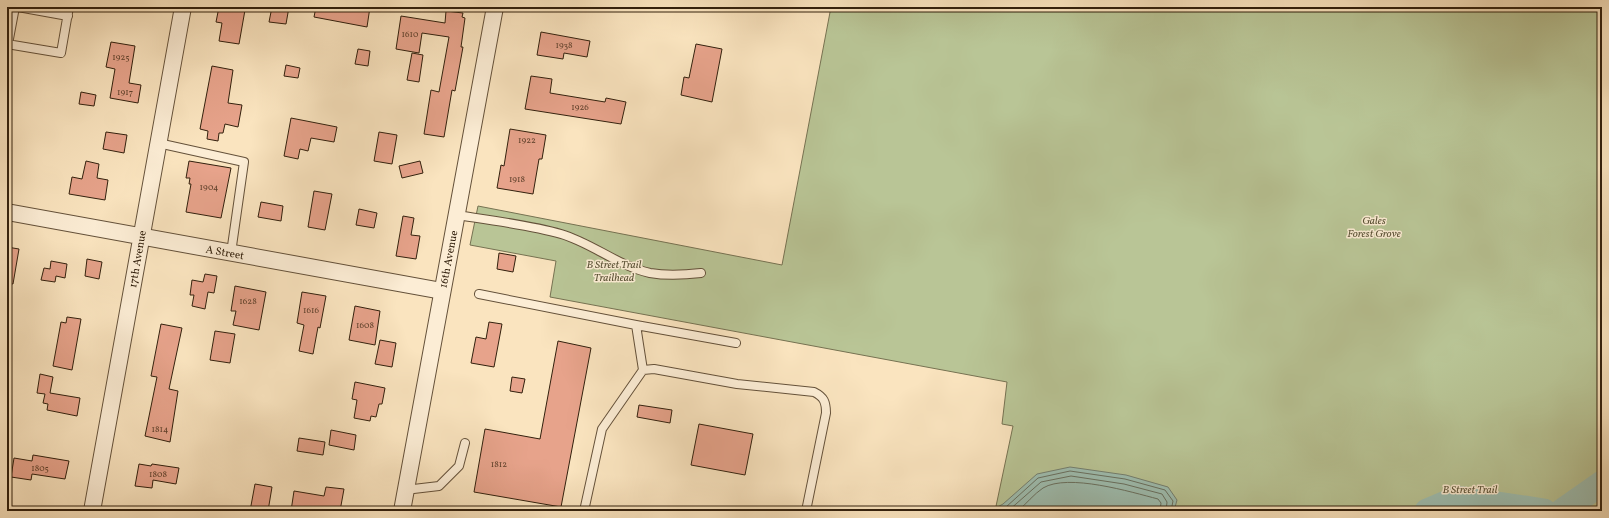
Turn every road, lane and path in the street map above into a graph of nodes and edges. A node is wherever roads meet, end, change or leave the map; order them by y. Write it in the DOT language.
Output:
graph roads {
  1 [pos="16,7"];
  2 [pos="69,7"];
  3 [pos="183,7"];
  4 [pos="495,7"];
  5 [pos="68,16"];
  6 [pos="8,44"];
  7 [pos="158,144"];
  8 [pos="7,212"];
  9 [pos="456,215"];
  10 [pos="142,236"];
  11 [pos="231,253"];
  12 [pos="701,273"];
  13 [pos="442,291"];
  14 [pos="479,294"];
  15 [pos="636,325"];
  16 [pos="736,343"];
  17 [pos="643,370"];
  18 [pos="465,443"];
  19 [pos="405,490"];
  20 [pos="92,511"];
  21 [pos="402,511"];
  22 [pos="584,511"];
  23 [pos="806,511"];
  1 -- 5 [label="lane"];
  1 -- 6 [label="lane"];
  2 -- 5 [label="lane"];
  3 -- 7 [label="street, 17th Avenue"];
  4 -- 9 [label="street, 16th Avenue"];
  5 -- 6 [label="lane"];
  7 -- 10 [label="street, 17th Avenue"];
  7 -- 11 [label="lane"];
  8 -- 10 [label="street, A Street"];
  9 -- 12 [label="lane"];
  9 -- 13 [label="street, 16th Avenue"];
  10 -- 11 [label="street, A Street"];
  10 -- 20 [label="street, 17th Avenue"];
  11 -- 13 [label="street, A Street"];
  13 -- 19 [label="street, 16th Avenue"];
  14 -- 15 [label="lane"];
  15 -- 16 [label="lane"];
  15 -- 17 [label="lane"];
  17 -- 22 [label="lane"];
  17 -- 23 [label="lane"];
  18 -- 19 [label="lane"];
  19 -- 21 [label="street, 16th Avenue"];
}
